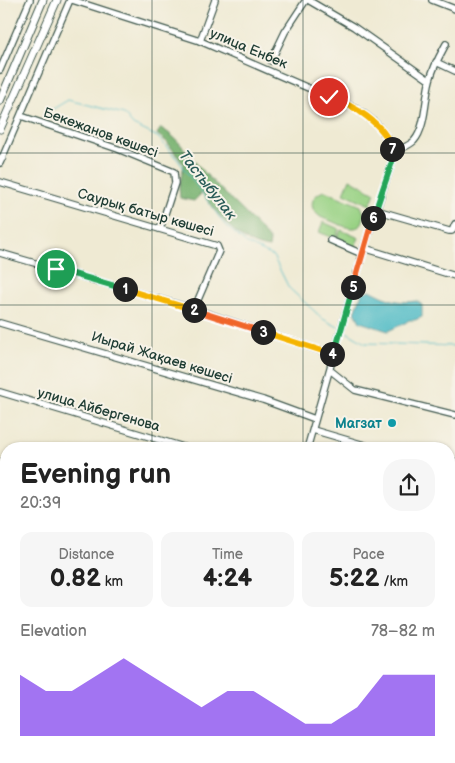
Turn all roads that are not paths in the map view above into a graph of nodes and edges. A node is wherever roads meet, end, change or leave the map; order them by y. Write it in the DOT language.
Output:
graph roads {
  1 [pos="30,0"];
  2 [pos="43,0"];
  3 [pos="57,0"];
  4 [pos="71,0"];
  5 [pos="215,0"];
  6 [pos="307,0"];
  7 [pos="432,0"];
  8 [pos="455,8"];
  9 [pos="200,41"];
  10 [pos="446,44"];
  11 [pos="0,51"];
  12 [pos="7,53"];
  13 [pos="271,61"];
  14 [pos="436,62"];
  15 [pos="0,70"];
  16 [pos="455,71"];
  17 [pos="430,80"];
  18 [pos="0,102"];
  19 [pos="21,116"];
  20 [pos="0,129"];
  21 [pos="393,153"];
  22 [pos="1,160"];
  23 [pos="0,182"];
  24 [pos="376,210"];
  25 [pos="455,224"];
  26 [pos="160,229"];
  27 [pos="330,240"];
  28 [pos="363,251"];
  29 [pos="0,253"];
  30 [pos="455,276"];
  31 [pos="194,310"];
  32 [pos="0,323"];
  33 [pos="334,355"];
  34 [pos="330,370"];
  35 [pos="0,392"];
  36 [pos="455,415"];
  37 [pos="315,419"];
  38 [pos="313,430"];
  39 [pos="167,442"];
  40 [pos="309,442"];
  41 [pos="354,442"];
  1 -- 12 [label="street"];
  2 -- 18 [label="main road"];
  3 -- 20 [label="main road"];
  4 -- 9 [label="street, улица Енбек"];
  4 -- 19 [label="street"];
  5 -- 9 [label="street"];
  6 -- 13 [label="street"];
  6 -- 17 [label="street"];
  7 -- 8 [label="street"];
  9 -- 21 [label="street, улица Енбек"];
  10 -- 14 [label="street"];
  11 -- 12 [label="street"];
  12 -- 15 [label="street"];
  14 -- 16 [label="street"];
  14 -- 17 [label="street"];
  17 -- 21 [label="street"];
  19 -- 22 [label="street"];
  19 -- 26 [label="street, Бекежанов көшесі"];
  21 -- 24 [label="street"];
  23 -- 26 [label="street, Саурық батыр көшесі"];
  24 -- 25 [label="street"];
  24 -- 28 [label="street"];
  26 -- 31 [label="street, Саурық батыр көшесі"];
  27 -- 28 [label="street"];
  28 -- 30 [label="street"];
  28 -- 33 [label="street"];
  29 -- 31 [label="street"];
  31 -- 33 [label="street"];
  32 -- 37 [label="street, Иырай Жақаев көшесі"];
  33 -- 34 [label="street"];
  34 -- 36 [label="street"];
  34 -- 37 [label="street"];
  35 -- 39 [label="street, улица Айбергенова"];
  37 -- 38 [label="street"];
  38 -- 40 [label="street"];
  38 -- 41 [label="street"];
}
